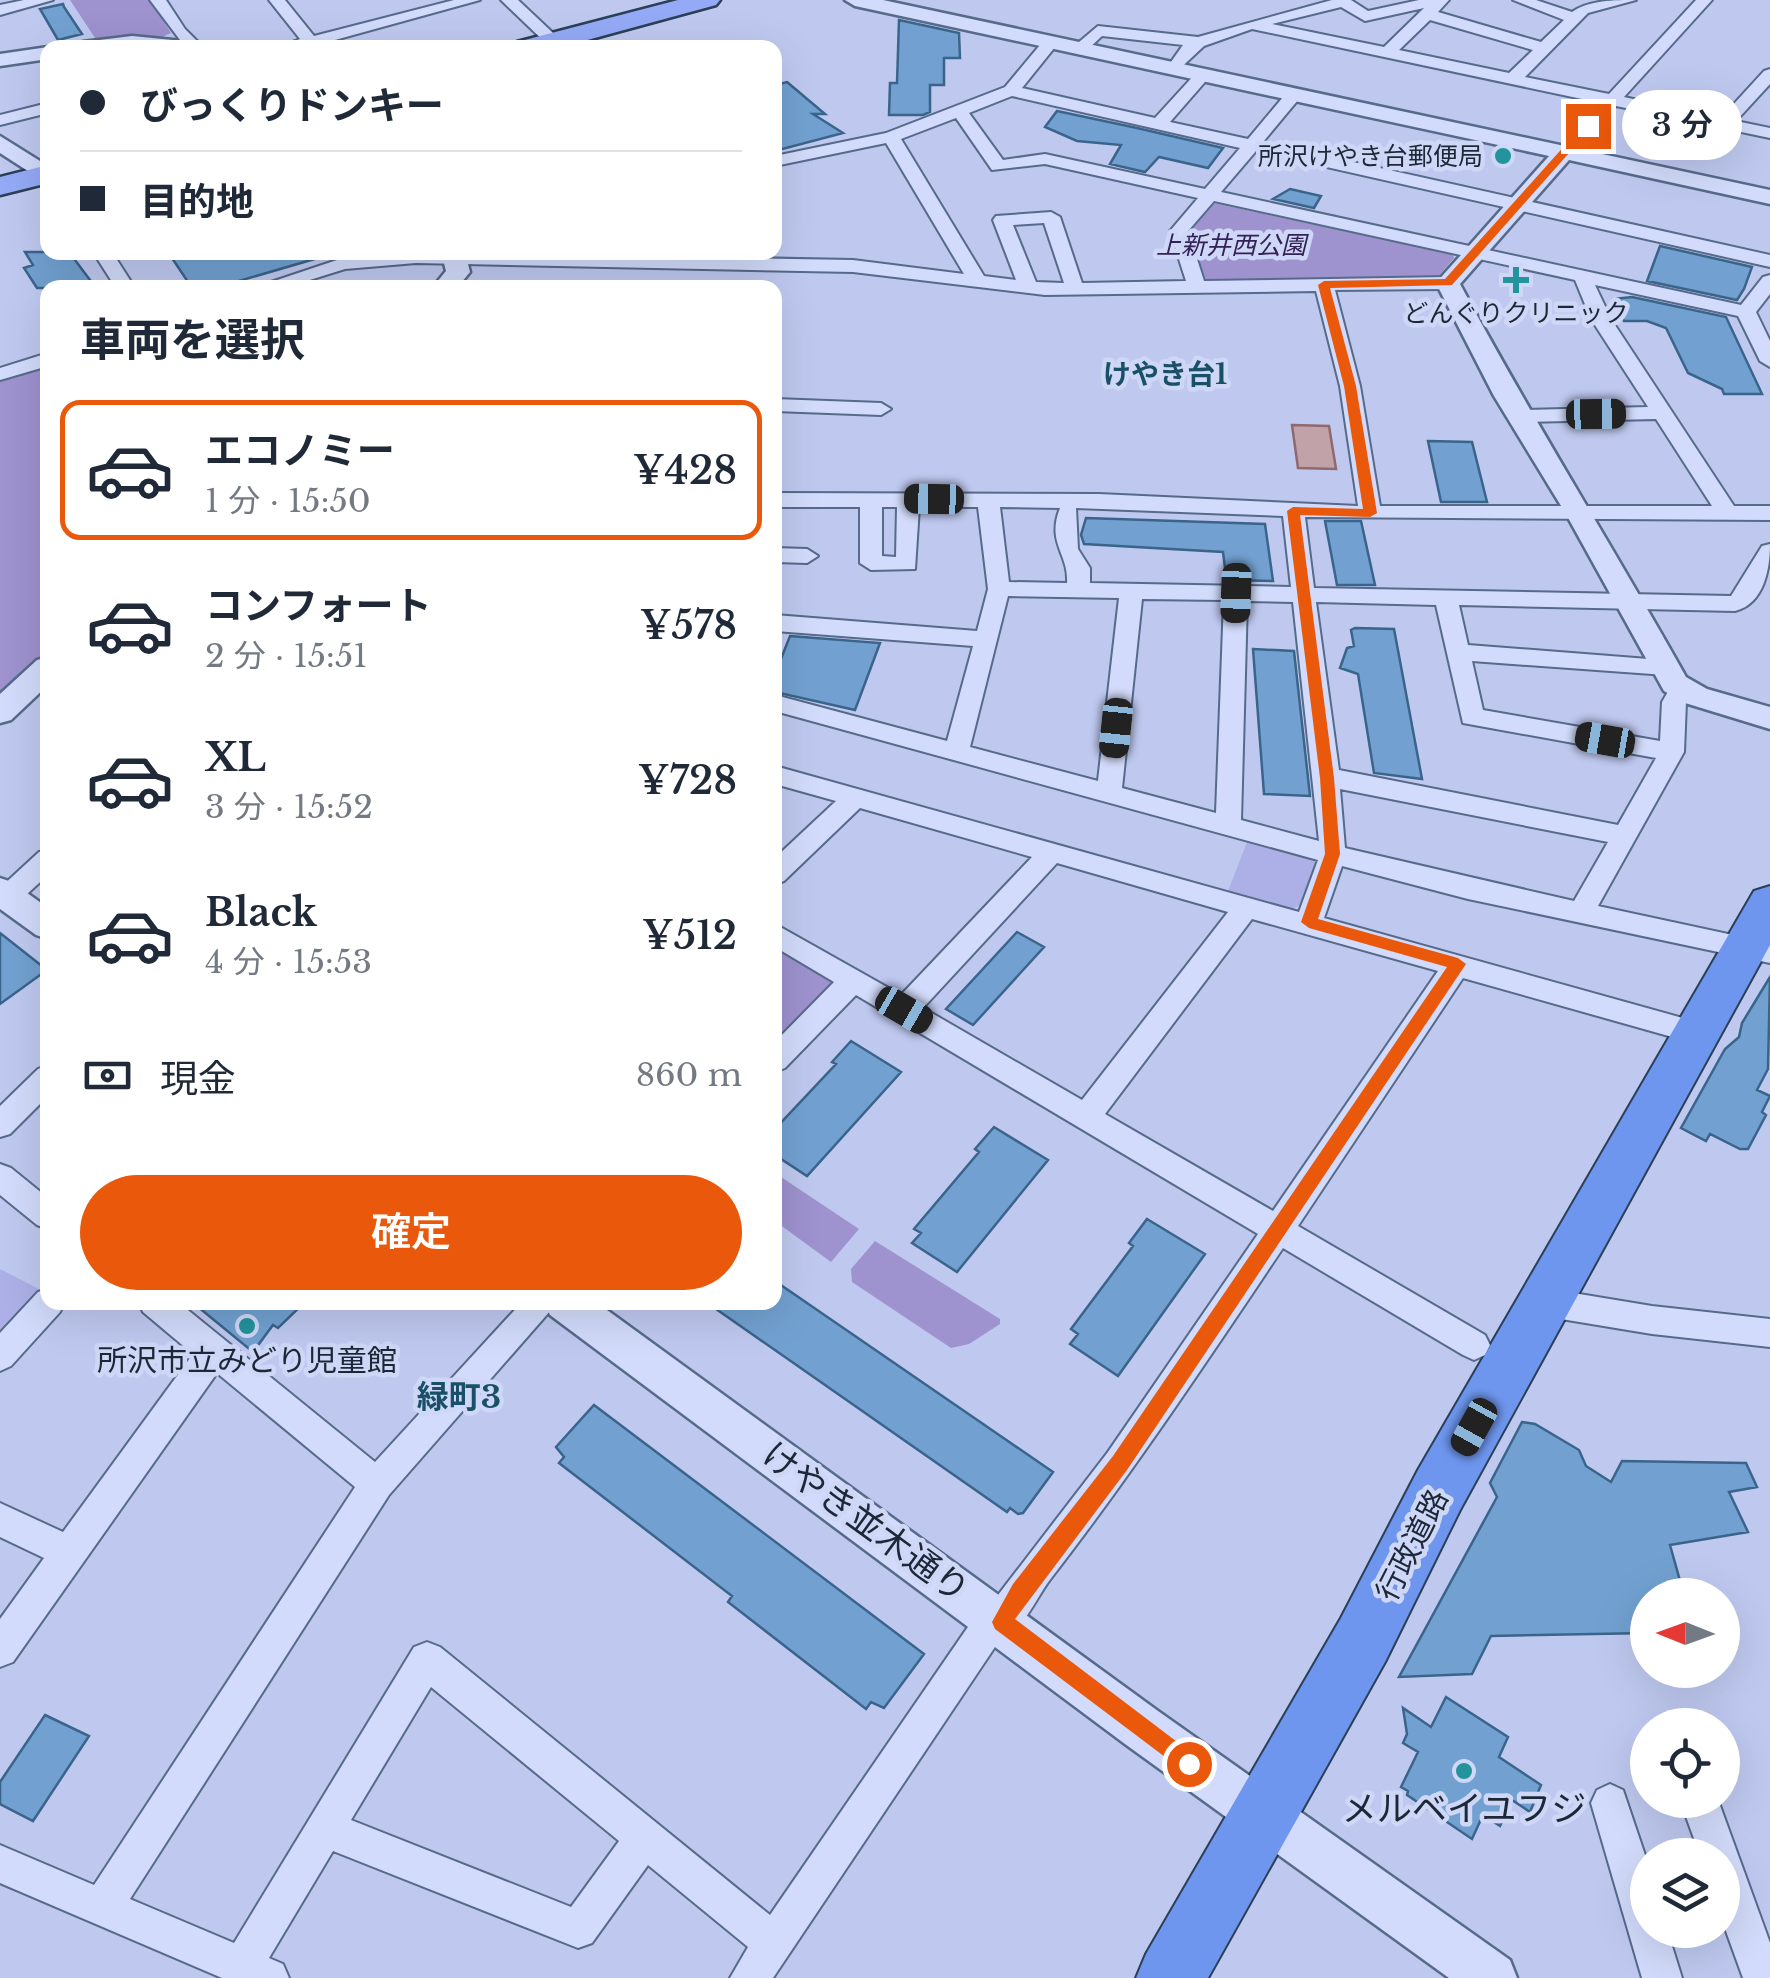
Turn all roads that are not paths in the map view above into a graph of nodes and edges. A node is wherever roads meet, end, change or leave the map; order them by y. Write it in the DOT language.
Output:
graph roads {
  1 [pos="45,0"];
  2 [pos="158,0"];
  3 [pos="276,0"];
  4 [pos="472,0"];
  5 [pos="509,0"];
  6 [pos="707,0"];
  7 [pos="855,0"];
  8 [pos="1264,0"];
  9 [pos="1521,0"];
  10 [pos="1628,0"];
  11 [pos="1704,0"];
  12 [pos="421,6"];
  13 [pos="1576,9"];
  14 [pos="0,10"];
  15 [pos="1427,14"];
  16 [pos="1280,18"];
  17 [pos="1256,25"];
  18 [pos="187,40"];
  19 [pos="309,40"];
  20 [pos="313,40"];
  21 [pos="553,40"];
  22 [pos="571,40"];
  23 [pos="1051,42"];
  24 [pos="1201,42"];
  25 [pos="1080,48"];
  26 [pos="1544,48"];
  27 [pos="40,54"];
  28 [pos="1386,54"];
  29 [pos="0,60"];
  30 [pos="1174,69"];
  31 [pos="1770,74"];
  32 [pos="1203,75"];
  33 [pos="1512,80"];
  34 [pos="1011,90"];
  35 [pos="1295,94"];
  36 [pos="1611,101"];
  37 [pos="40,110"];
  38 [pos="960,112"];
  39 [pos="0,120"];
  40 [pos="1160,124"];
  41 [pos="1724,124"];
  42 [pos="1770,133"];
  43 [pos="891,138"];
  44 [pos="0,143"];
  45 [pos="1252,146"];
  46 [pos="1565,152"];
  47 [pos="782,160"];
  48 [pos="40,170"];
  49 [pos="40,177"];
  50 [pos="0,186"];
  51 [pos="1205,196"];
  52 [pos="1770,197"];
  53 [pos="1517,205"];
  54 [pos="782,249"];
  55 [pos="1473,253"];
  56 [pos="385,260"];
  57 [pos="679,260"];
  58 [pos="1770,261"];
  59 [pos="891,268"];
  60 [pos="1583,278"];
  61 [pos="289,280"];
  62 [pos="1770,281"];
  63 [pos="978,282"];
  64 [pos="1448,283"];
  65 [pos="1324,285"];
  66 [pos="1197,287"];
  67 [pos="1029,288"];
  68 [pos="1075,289"];
  69 [pos="1746,312"];
  70 [pos="1768,351"];
  71 [pos="40,362"];
  72 [pos="0,374"];
  73 [pos="782,406"];
  74 [pos="881,409"];
  75 [pos="1664,413"];
  76 [pos="1519,416"];
  77 [pos="871,499"];
  78 [pos="908,499"];
  79 [pos="782,500"];
  80 [pos="988,500"];
  81 [pos="1293,511"];
  82 [pos="1068,512"];
  83 [pos="1370,513"];
  84 [pos="1770,513"];
  85 [pos="1580,514"];
  86 [pos="1728,514"];
  87 [pos="1770,551"];
  88 [pos="782,556"];
  89 [pos="807,556"];
  90 [pos="998,589"];
  91 [pos="1078,590"];
  92 [pos="1131,591"];
  93 [pos="1236,593"];
  94 [pos="1305,594"];
  95 [pos="1446,597"];
  96 [pos="1630,602"];
  97 [pos="782,625"];
  98 [pos="986,640"];
  99 [pos="1457,652"];
  100 [pos="40,674"];
  101 [pos="1674,678"];
  102 [pos="782,705"];
  103 [pos="0,712"];
  104 [pos="1770,718"];
  105 [pos="1672,752"];
  106 [pos="956,754"];
  107 [pos="782,777"];
  108 [pos="1327,778"];
  109 [pos="1109,796"];
  110 [pos="854,798"];
  111 [pos="1228,824"];
  112 [pos="1623,835"];
  113 [pos="1052,852"];
  114 [pos="1332,854"];
  115 [pos="40,865"];
  116 [pos="782,867"];
  117 [pos="4,894"];
  118 [pos="1248,905"];
  119 [pos="1580,913"];
  120 [pos="40,920"];
  121 [pos="1309,922"];
  122 [pos="1762,935"];
  123 [pos="782,938"];
  124 [pos="1458,964"];
  125 [pos="854,980"];
  126 [pos="904,1010"];
  127 [pos="1696,1034"];
  128 [pos="782,1053"];
  129 [pos="40,1086"];
  130 [pos="1086,1117"];
  131 [pos="0,1125"];
  132 [pos="0,1178"];
  133 [pos="40,1210"];
  134 [pos="1278,1228"];
  135 [pos="1543,1302"];
  136 [pos="41,1310"];
  137 [pos="164,1310"];
  138 [pos="535,1310"];
  139 [pos="575,1310"];
  140 [pos="1770,1333"];
  141 [pos="1474,1345"];
  142 [pos="214,1351"];
  143 [pos="0,1356"];
  144 [pos="382,1483"];
  145 [pos="0,1520"];
  146 [pos="68,1552"];
  147 [pos="999,1619"];
  148 [pos="0,1650"];
  149 [pos="1610,1803"];
  150 [pos="1261,1817"];
  151 [pos="325,1828"];
  152 [pos="645,1838"];
  153 [pos="0,1864"];
  154 [pos="1630,1869"];
  155 [pos="104,1906"];
  156 [pos="1740,1915"];
  157 [pos="774,1943"];
  158 [pos="1653,1948"];
  159 [pos="256,1972"];
  160 [pos="750,1978"];
  161 [pos="1170,1978"];
  162 [pos="1492,1978"];
  163 [pos="1662,1978"];
  164 [pos="1763,1978"];
  1 -- 14 [label="street"];
  2 -- 18 [label="street"];
  3 -- 19 [label="street"];
  4 -- 12 [label="street"];
  5 -- 21 [label="street"];
  6 -- 22 [label="main road"];
  7 -- 23 [label="street"];
  8 -- 16 [label="street"];
  9 -- 13 [label="street"];
  10 -- 13 [label="street"];
  11 -- 36 [label="street"];
  12 -- 20 [label="street"];
  13 -- 26 [label="street"];
  15 -- 16 [label="street"];
  15 -- 26 [label="street"];
  15 -- 28 [label="street"];
  16 -- 17 [label="street"];
  17 -- 24 [label="street"];
  17 -- 28 [label="street"];
  23 -- 25 [label="street"];
  23 -- 34 [label="street"];
  24 -- 25 [label="street"];
  24 -- 30 [label="street"];
  25 -- 30 [label="street"];
  26 -- 33 [label="street"];
  27 -- 29 [label="street"];
  28 -- 33 [label="street"];
  30 -- 32 [label="street"];
  31 -- 41 [label="street"];
  32 -- 35 [label="street"];
  32 -- 40 [label="street"];
  33 -- 36 [label="street"];
  34 -- 38 [label="street"];
  34 -- 40 [label="street"];
  35 -- 45 [label="street"];
  35 -- 46 [label="street"];
  36 -- 41 [label="street"];
  36 -- 46 [label="street"];
  37 -- 39 [label="street"];
  38 -- 43 [label="street"];
  38 -- 51 [label="street"];
  40 -- 45 [label="street"];
  41 -- 42 [label="street"];
  43 -- 47 [label="street"];
  43 -- 63 [label="street"];
  44 -- 48 [label="street"];
  45 -- 51 [label="street"];
  45 -- 53 [label="street"];
  46 -- 52 [label="street"];
  46 -- 53 [label="street"];
  49 -- 50 [label="main road"];
  51 -- 55 [label="street"];
  51 -- 66 [label="street"];
  53 -- 55 [label="street"];
  53 -- 58 [label="street"];
  54 -- 59 [label="street"];
  55 -- 60 [label="street"];
  55 -- 64 [label="street"];
  56 -- 61 [label="street"];
  57 -- 59 [label="street"];
  59 -- 63 [label="street"];
  60 -- 69 [label="street"];
  60 -- 75 [label="street"];
  62 -- 69 [label="street"];
  63 -- 67 [label="street"];
  64 -- 65 [label="street"];
  64 -- 76 [label="street"];
  65 -- 66 [label="street"];
  65 -- 83 [label="street"];
  66 -- 68 [label="street"];
  67 -- 68 [label="street"];
  67 -- 68 [label="street"];
  69 -- 70 [label="street"];
  71 -- 72 [label="street"];
  73 -- 74 [label="street"];
  75 -- 76 [label="street"];
  75 -- 86 [label="street"];
  76 -- 85 [label="street"];
  77 -- 78 [label="street"];
  77 -- 78 [label="street"];
  77 -- 79 [label="street"];
  78 -- 80 [label="street"];
  80 -- 81 [label="street"];
  80 -- 90 [label="street"];
  81 -- 83 [label="street"];
  81 -- 94 [label="street"];
  82 -- 91 [label="street"];
  83 -- 85 [label="street"];
  84 -- 86 [label="street"];
  85 -- 86 [label="street"];
  85 -- 96 [label="street"];
  87 -- 96 [label="street"];
  88 -- 89 [label="street"];
  90 -- 91 [label="street"];
  90 -- 98 [label="street"];
  91 -- 92 [label="street"];
  92 -- 93 [label="street"];
  92 -- 109 [label="street"];
  93 -- 94 [label="street"];
  93 -- 111 [label="street"];
  94 -- 95 [label="street"];
  94 -- 108 [label="street"];
  95 -- 96 [label="street"];
  95 -- 99 [label="street"];
  96 -- 101 [label="street"];
  97 -- 98 [label="street"];
  98 -- 106 [label="street"];
  99 -- 101 [label="street"];
  99 -- 105 [label="street"];
  100 -- 103 [label="street"];
  101 -- 104 [label="street"];
  101 -- 105 [label="street"];
  102 -- 106 [label="street"];
  105 -- 112 [label="street"];
  106 -- 109 [label="street"];
  107 -- 110 [label="street"];
  108 -- 112 [label="street"];
  108 -- 114 [label="street"];
  109 -- 111 [label="street"];
  110 -- 113 [label="street"];
  110 -- 116 [label="street"];
  111 -- 114 [label="street"];
  112 -- 119 [label="street"];
  113 -- 118 [label="street"];
  113 -- 126 [label="street"];
  114 -- 119 [label="street"];
  114 -- 121 [label="street"];
  115 -- 117 [label="street"];
  117 -- 120 [label="street"];
  118 -- 121 [label="street"];
  118 -- 130 [label="street"];
  119 -- 122 [label="street"];
  121 -- 124 [label="street"];
  122 -- 127 [label="highway, 行政道路"];
  123 -- 125 [label="street"];
  124 -- 127 [label="street"];
  124 -- 134 [label="street"];
  125 -- 126 [label="street"];
  125 -- 128 [label="street"];
  126 -- 130 [label="street"];
  127 -- 135 [label="highway, 行政道路"];
  129 -- 131 [label="street"];
  130 -- 134 [label="street"];
  132 -- 133 [label="street"];
  134 -- 141 [label="street"];
  134 -- 147 [label="street"];
  135 -- 140 [label="street"];
  135 -- 150 [label="highway, 行政道路"];
  136 -- 143 [label="street"];
  137 -- 142 [label="street"];
  138 -- 144 [label="street"];
  139 -- 147 [label="street, けやき並木通り"];
  142 -- 144 [label="street"];
  142 -- 146 [label="street"];
  144 -- 155 [label="street"];
  145 -- 146 [label="street"];
  146 -- 148 [label="street"];
  147 -- 150 [label="street, けやき並木通り"];
  147 -- 157 [label="street"];
  149 -- 154 [label="street"];
  150 -- 161 [label="highway, 行政道路"];
  150 -- 162 [label="street, けやき並木通り"];
  151 -- 152 [label="street"];
  151 -- 152 [label="street"];
  151 -- 159 [label="street"];
  152 -- 157 [label="street"];
  153 -- 155 [label="street"];
  155 -- 159 [label="street"];
  156 -- 164 [label="street"];
  157 -- 160 [label="street"];
  158 -- 163 [label="street"];
}
